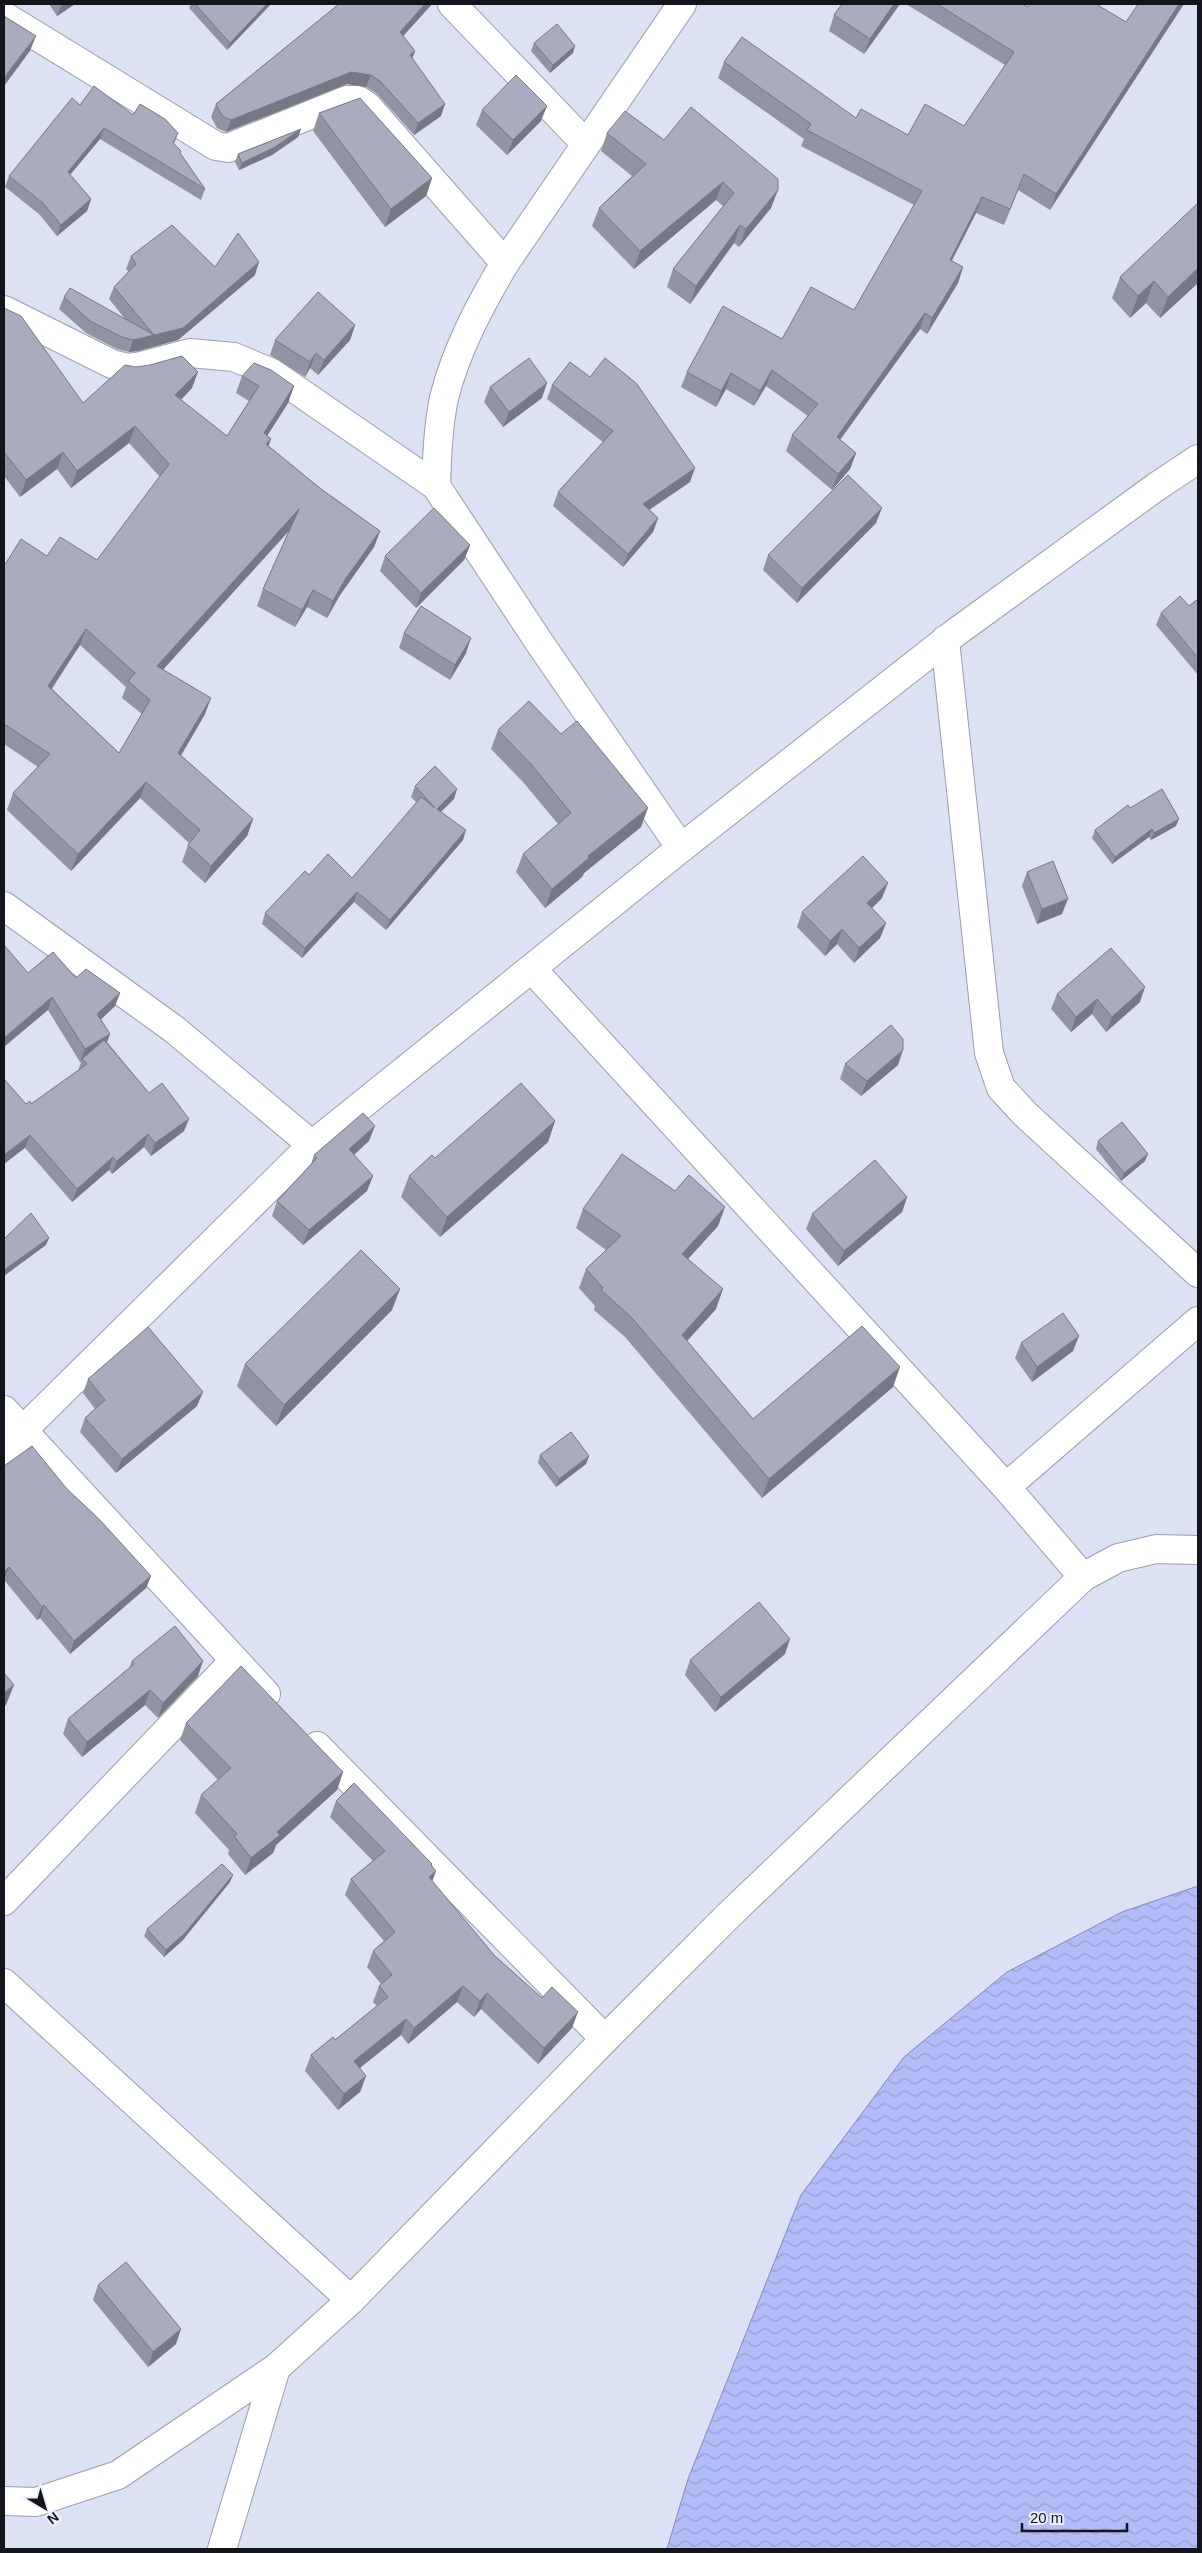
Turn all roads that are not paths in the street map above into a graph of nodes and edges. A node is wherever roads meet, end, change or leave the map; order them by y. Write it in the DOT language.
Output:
graph roads {
  1 [pos="452,4"];
  2 [pos="682,4"];
  3 [pos="4,16"];
  4 [pos="586,144"];
  5 [pos="505,263"];
  6 [pos="4,310"];
  7 [pos="1198,459"];
  8 [pos="436,486"];
  9 [pos="945,640"];
  10 [pos="681,848"];
  11 [pos="4,906"];
  12 [pos="532,969"];
  13 [pos="312,1145"];
  14 [pos="1198,1272"];
  15 [pos="1198,1320"];
  16 [pos="4,1410"];
  17 [pos="23,1430"];
  18 [pos="4,1454"];
  19 [pos="1006,1487"];
  20 [pos="1198,1550"];
  21 [pos="1083,1577"];
  22 [pos="234,1661"];
  23 [pos="4,1901"];
  24 [pos="4,1983"];
  25 [pos="605,2039"];
  26 [pos="351,2300"];
  27 [pos="276,2368"];
  28 [pos="4,2501"];
  29 [pos="222,2549"];
  1 -- 4 [label="street"];
  2 -- 4 [label="street"];
  3 -- 5 [label="street"];
  4 -- 5 [label="street"];
  5 -- 8 [label="street"];
  6 -- 8 [label="street"];
  7 -- 9 [label="street"];
  8 -- 10 [label="street"];
  9 -- 10 [label="street"];
  9 -- 14 [label="street"];
  10 -- 12 [label="street"];
  11 -- 13 [label="street"];
  12 -- 13 [label="street"];
  12 -- 19 [label="street"];
  13 -- 17 [label="street"];
  15 -- 19 [label="street"];
  16 -- 17 [label="street"];
  17 -- 18 [label="street"];
  17 -- 22 [label="street"];
  19 -- 21 [label="street"];
  20 -- 21 [label="street"];
  21 -- 25 [label="street"];
  22 -- 23 [label="street"];
  22 -- 25 [label="street"];
  24 -- 26 [label="street"];
  25 -- 26 [label="street"];
  26 -- 27 [label="street"];
  27 -- 28 [label="street"];
  27 -- 29 [label="street"];
}
